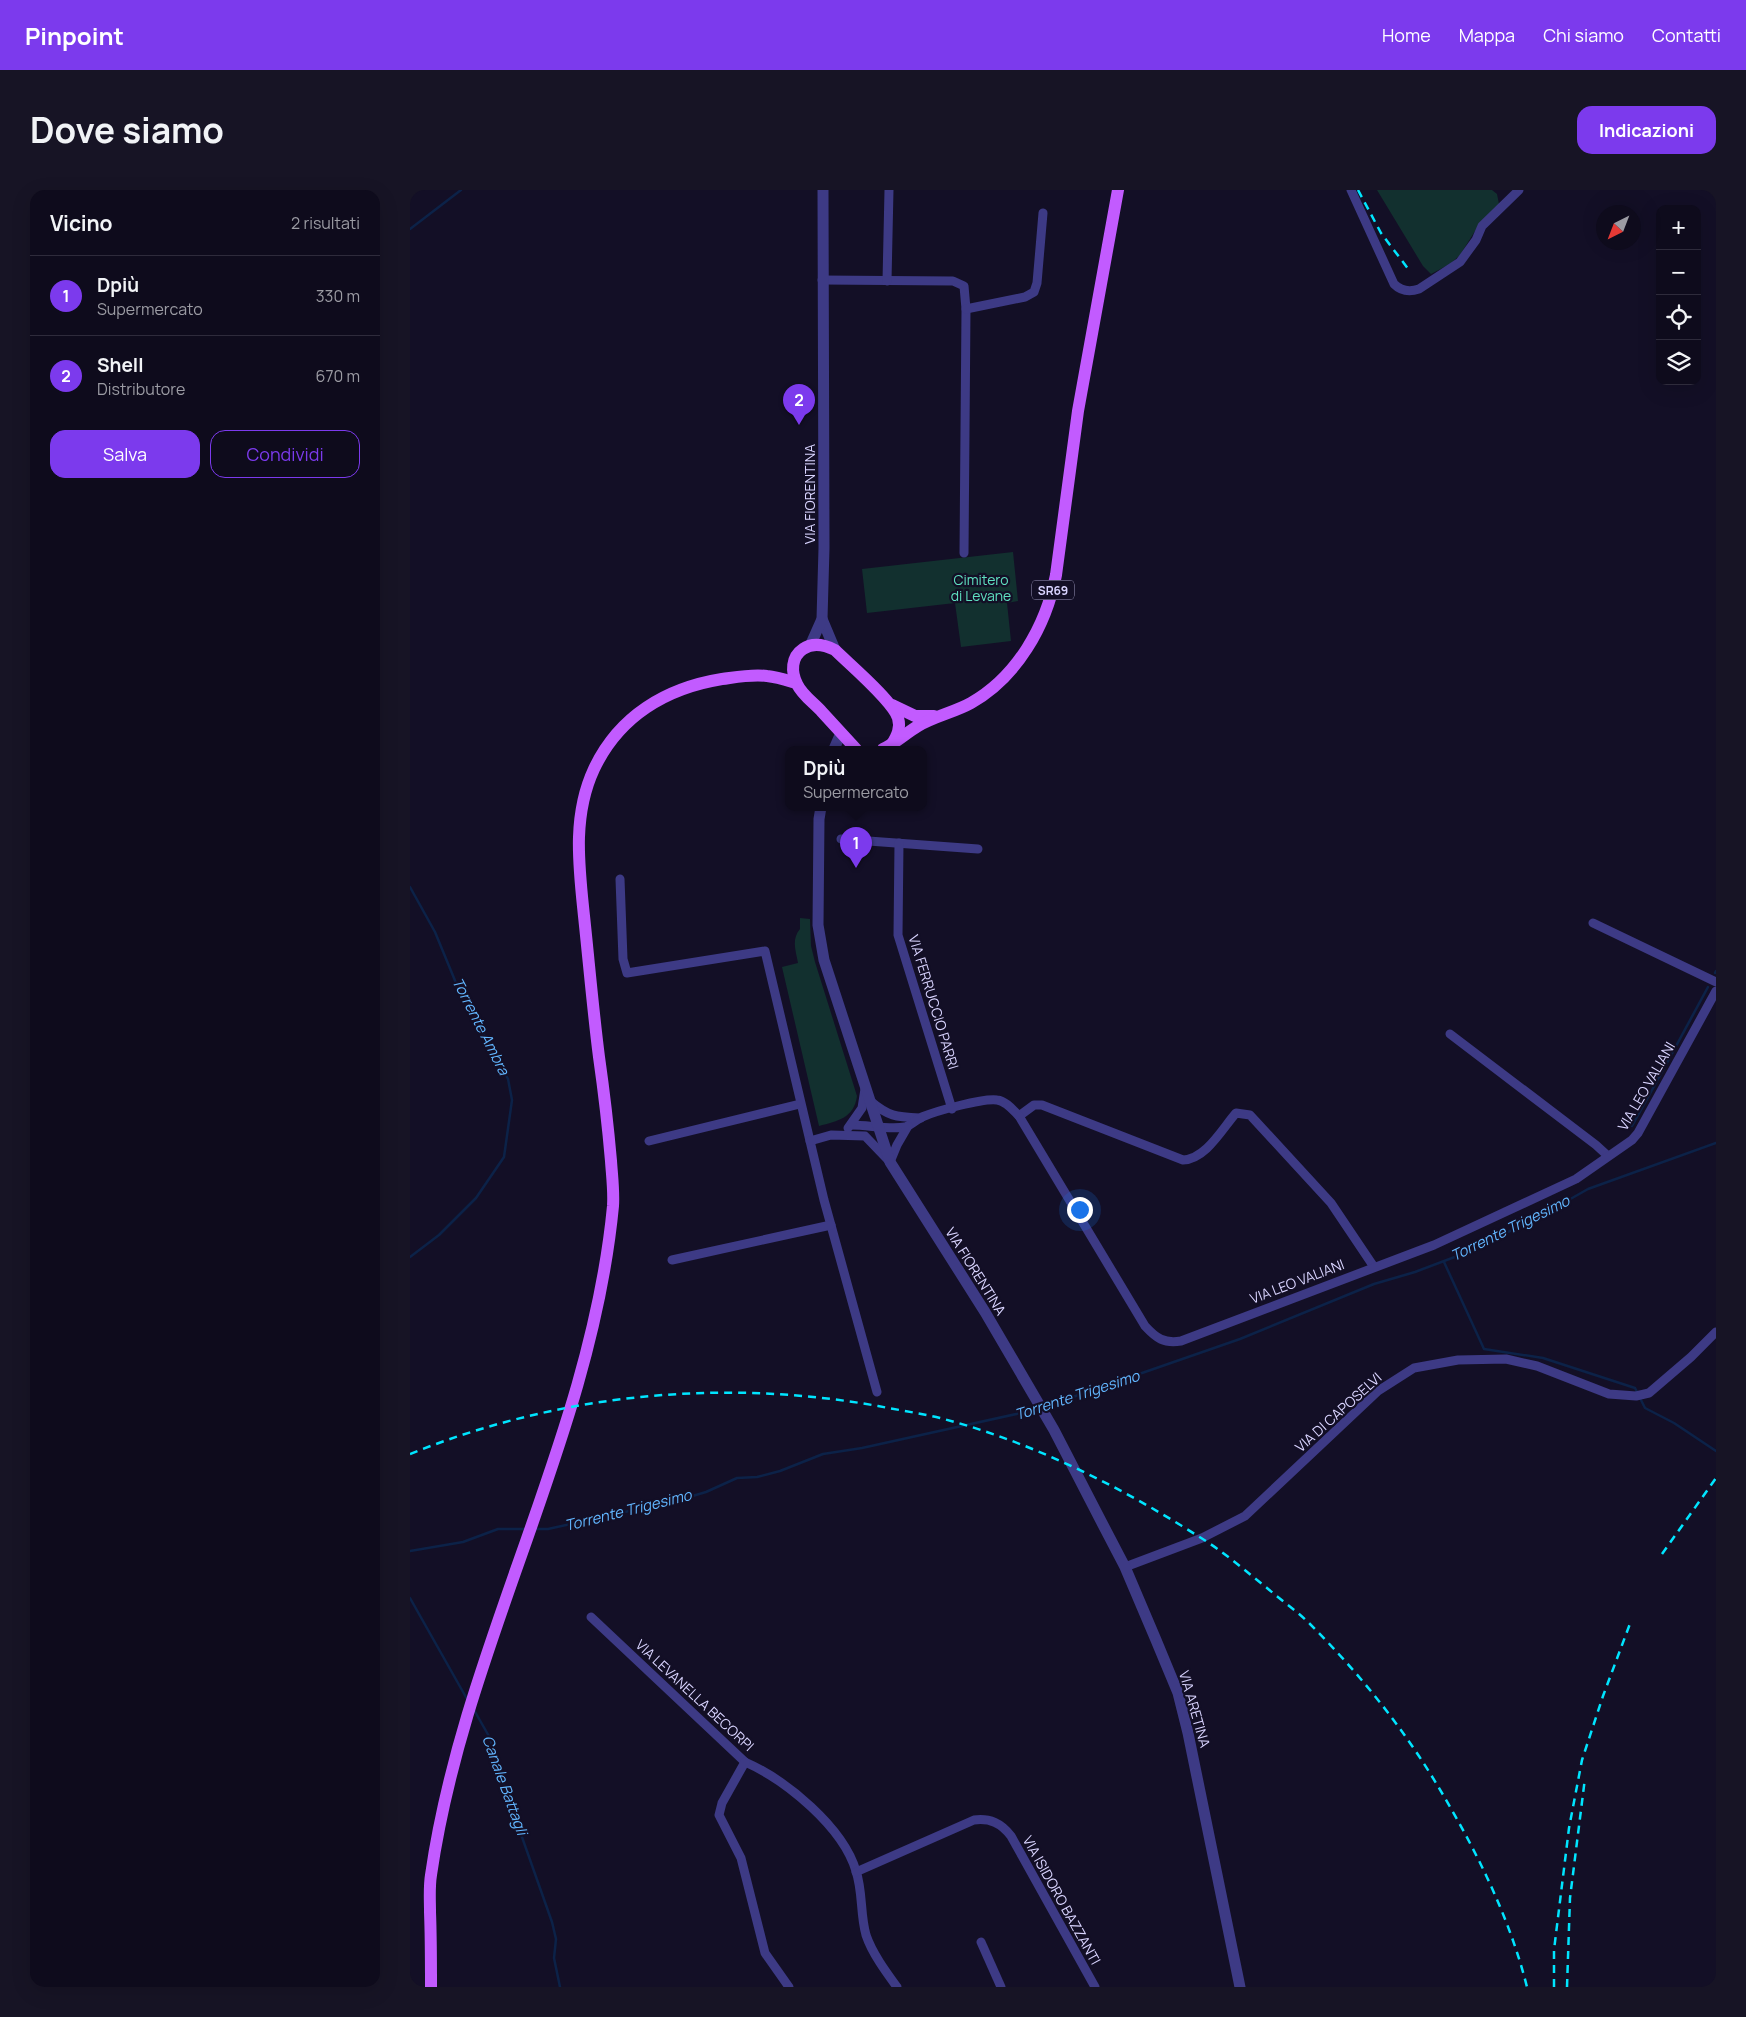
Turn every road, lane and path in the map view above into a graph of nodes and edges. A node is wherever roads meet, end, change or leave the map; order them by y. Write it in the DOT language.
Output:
graph roads {
  1 [pos="823,190"];
  2 [pos="888,190"];
  3 [pos="1118,190"];
  4 [pos="1351,190"];
  5 [pos="1519,190"];
  6 [pos="1043,213"];
  7 [pos="822,280"];
  8 [pos="887,281"];
  9 [pos="966,309"];
  10 [pos="964,553"];
  11 [pos="822,618"];
  12 [pos="810,646"];
  13 [pos="835,650"];
  14 [pos="792,667"];
  15 [pos="771,676"];
  16 [pos="796,683"];
  17 [pos="888,703"];
  18 [pos="936,716"];
  19 [pos="841,732"];
  20 [pos="835,746"];
  21 [pos="853,746"];
  22 [pos="888,746"];
  23 [pos="888,746"];
  24 [pos="820,811"];
  25 [pos="841,839"];
  26 [pos="899,843"];
  27 [pos="978,849"];
  28 [pos="620,879"];
  29 [pos="1592,923"];
  30 [pos="1716,982"];
  31 [pos="1716,991"];
  32 [pos="1450,1034"];
  33 [pos="865,1088"];
  34 [pos="869,1100"];
  35 [pos="800,1104"];
  36 [pos="952,1109"];
  37 [pos="1019,1116"];
  38 [pos="894,1117"];
  39 [pos="922,1118"];
  40 [pos="852,1125"];
  41 [pos="878,1126"];
  42 [pos="908,1126"];
  43 [pos="843,1134"];
  44 [pos="865,1136"];
  45 [pos="649,1141"];
  46 [pos="810,1141"];
  47 [pos="1608,1156"];
  48 [pos="890,1162"];
  49 [pos="831,1225"];
  50 [pos="672,1260"];
  51 [pos="1374,1267"];
  52 [pos="1716,1332"];
  53 [pos="877,1392"];
  54 [pos="1054,1430"];
  55 [pos="1125,1567"];
  56 [pos="592,1617"];
  57 [pos="745,1762"];
  58 [pos="856,1872"];
  59 [pos="981,1942"];
  60 [pos="431,1987"];
  61 [pos="789,1987"];
  62 [pos="897,1987"];
  63 [pos="1002,1987"];
  64 [pos="1095,1987"];
  65 [pos="1240,1987"];
  1 -- 7 [label="street, VIA FIORENTINA"];
  2 -- 8 [label="street"];
  3 -- 18 [label="main road, SR69"];
  4 -- 5 [label="street"];
  6 -- 9 [label="street"];
  7 -- 8 [label="street"];
  7 -- 11 [label="street, VIA FIORENTINA"];
  8 -- 9 [label="street"];
  9 -- 10 [label="street"];
  11 -- 12 [label="street, VIA FIORENTINA"];
  11 -- 13 [label="street, VIA FIORENTINA"];
  12 -- 13 [label="main road"];
  12 -- 14 [label="main road, VIA FIORENTINA"];
  13 -- 17 [label="main road, VIA FIORENTINA"];
  14 -- 15 [label="main road"];
  14 -- 16 [label="main road"];
  15 -- 16 [label="main road"];
  15 -- 60 [label="main road"];
  16 -- 19 [label="main road"];
  17 -- 18 [label="main road, SR69"];
  17 -- 23 [label="main road, VIA FIORENTINA"];
  18 -- 22 [label="main road, SR69"];
  19 -- 20 [label="street"];
  19 -- 21 [label="main road"];
  24 -- 33 [label="street, VIA FIORENTINA"];
  25 -- 26 [label="street"];
  26 -- 27 [label="street"];
  26 -- 36 [label="street, VIA FERRUCCIO PARRI"];
  28 -- 35 [label="street"];
  29 -- 30 [label="street"];
  31 -- 47 [label="street, VIA LEO VALIANI"];
  32 -- 47 [label="street"];
  33 -- 34 [label="street, VIA FIORENTINA"];
  33 -- 40 [label="street"];
  34 -- 38 [label="street"];
  34 -- 41 [label="street, VIA FIORENTINA"];
  35 -- 45 [label="street"];
  35 -- 46 [label="street"];
  36 -- 37 [label="street, VIA LEO VALIANI"];
  36 -- 39 [label="street, VIA LEO VALIANI"];
  37 -- 51 [label="street"];
  37 -- 51 [label="street, VIA LEO VALIANI"];
  38 -- 39 [label="street"];
  38 -- 41 [label="street"];
  39 -- 42 [label="street, VIA LEO VALIANI"];
  40 -- 41 [label="street, VIA LEO VALIANI"];
  40 -- 43 [label="street"];
  41 -- 42 [label="street, VIA LEO VALIANI"];
  41 -- 44 [label="street"];
  41 -- 48 [label="street, VIA FIORENTINA"];
  42 -- 48 [label="street"];
  43 -- 44 [label="street"];
  43 -- 46 [label="street"];
  44 -- 48 [label="street"];
  46 -- 49 [label="street"];
  47 -- 51 [label="street, VIA LEO VALIANI"];
  48 -- 54 [label="street, VIA FIORENTINA"];
  49 -- 50 [label="street"];
  49 -- 53 [label="street"];
  52 -- 55 [label="street, VIA DI CAPOSELVI"];
  54 -- 55 [label="street, VIA ARETINA"];
  55 -- 65 [label="street, VIA ARETINA"];
  56 -- 57 [label="street, VIA LEVANELLA BECORPI"];
  57 -- 58 [label="street, VIA LEVANELLA BECORPI"];
  57 -- 61 [label="street"];
  58 -- 62 [label="street, VIA LEVANELLA BECORPI"];
  58 -- 64 [label="street, VIA ISIDORO BAZZANTI"];
  59 -- 63 [label="street"];
}
